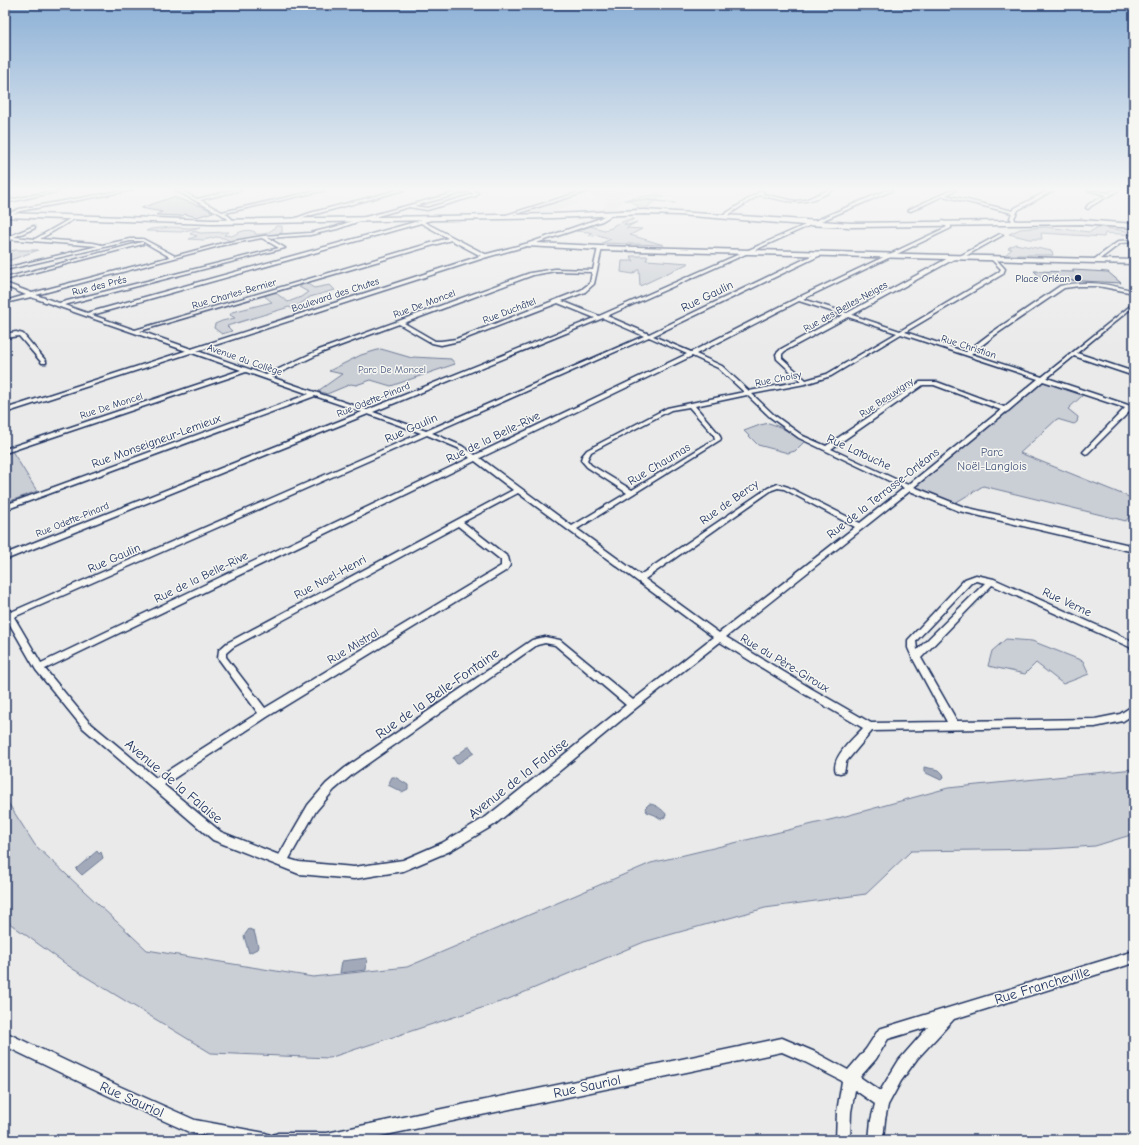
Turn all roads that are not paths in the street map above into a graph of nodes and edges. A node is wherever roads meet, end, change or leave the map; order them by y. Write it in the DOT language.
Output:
graph roads {
  1 [pos="86,243"];
  2 [pos="115,243"];
  3 [pos="142,243"];
  4 [pos="150,243"];
  5 [pos="227,243"];
  6 [pos="275,243"];
  7 [pos="344,243"];
  8 [pos="434,243"];
  9 [pos="462,243"];
  10 [pos="765,243"];
  11 [pos="915,243"];
  12 [pos="984,243"];
  13 [pos="1118,243"];
  14 [pos="527,244"];
  15 [pos="102,246"];
  16 [pos="600,248"];
  17 [pos="746,252"];
  18 [pos="819,254"];
  19 [pos="485,256"];
  20 [pos="889,256"];
  21 [pos="174,257"];
  22 [pos="957,257"];
  23 [pos="992,258"];
  24 [pos="1094,260"];
  25 [pos="1134,262"];
  26 [pos="5,269"];
  27 [pos="594,271"];
  28 [pos="5,279"];
  29 [pos="5,284"];
  30 [pos="1134,292"];
  31 [pos="31,295"];
  32 [pos="799,299"];
  33 [pos="558,301"];
  34 [pos="5,302"];
  35 [pos="1134,304"];
  36 [pos="60,305"];
  37 [pos="89,314"];
  38 [pos="848,315"];
  39 [pos="601,317"];
  40 [pos="399,322"];
  41 [pos="136,331"];
  42 [pos="901,333"];
  43 [pos="650,335"];
  44 [pos="5,336"];
  45 [pos="191,351"];
  46 [pos="693,353"];
  47 [pos="967,354"];
  48 [pos="1073,354"];
  49 [pos="44,362"];
  50 [pos="246,370"];
  51 [pos="1134,374"];
  52 [pos="266,377"];
  53 [pos="1042,379"];
  54 [pos="805,382"];
  55 [pos="747,393"];
  56 [pos="314,394"];
  57 [pos="690,404"];
  58 [pos="1132,408"];
  59 [pos="1006,410"];
  60 [pos="5,411"];
  61 [pos="368,412"];
  62 [pos="427,433"];
  63 [pos="827,449"];
  64 [pos="5,451"];
  65 [pos="1086,452"];
  66 [pos="475,458"];
  67 [pos="909,488"];
  68 [pos="518,490"];
  69 [pos="632,493"];
  70 [pos="5,508"];
  71 [pos="458,522"];
  72 [pos="860,526"];
  73 [pos="572,530"];
  74 [pos="1134,549"];
  75 [pos="5,557"];
  76 [pos="639,579"];
  77 [pos="991,581"];
  78 [pos="7,613"];
  79 [pos="719,637"];
  80 [pos="1134,646"];
  81 [pos="916,657"];
  82 [pos="38,668"];
  83 [pos="633,705"];
  84 [pos="1134,709"];
  85 [pos="264,714"];
  86 [pos="954,724"];
  87 [pos="870,727"];
  88 [pos="840,769"];
  89 [pos="156,784"];
  90 [pos="282,860"];
  91 [pos="1134,957"];
  92 [pos="950,1013"];
  93 [pos="5,1039"];
  94 [pos="850,1078"];
  95 [pos="882,1101"];
  96 [pos="265,1140"];
  97 [pos="278,1140"];
  98 [pos="843,1140"];
  99 [pos="876,1140"];
  1 -- 15 [label="street"];
  2 -- 15 [label="street"];
  3 -- 28 [label="street"];
  4 -- 21 [label="street"];
  5 -- 21 [label="street"];
  6 -- 36 [label="street, Rue des Prés"];
  7 -- 37 [label="street"];
  8 -- 41 [label="street, Rue Charles-Bernier"];
  9 -- 19 [label="street"];
  10 -- 17 [label="street, Rue Odette-Pinard"];
  11 -- 20 [label="street, Rue de la Belle-Rive"];
  12 -- 22 [label="street, Rue des Belles-Neiges"];
  13 -- 24 [label="street"];
  14 -- 16 [label="street, Boulevard des Chutes"];
  14 -- 19 [label="street, Boulevard des Chutes"];
  15 -- 26 [label="street"];
  16 -- 17 [label="street, Boulevard des Chutes"];
  16 -- 27 [label="street, Rue Duchâtel"];
  17 -- 18 [label="street, Boulevard des Chutes"];
  17 -- 39 [label="street, Rue Odette-Pinard"];
  18 -- 20 [label="street, Boulevard des Chutes"];
  18 -- 43 [label="street, Rue Gaulin"];
  19 -- 45 [label="street, Boulevard des Chutes"];
  20 -- 22 [label="street, Boulevard des Chutes"];
  20 -- 32 [label="street, Rue de la Belle-Rive"];
  21 -- 31 [label="street"];
  22 -- 23 [label="street, Boulevard des Chutes"];
  22 -- 38 [label="street, Rue des Belles-Neiges"];
  23 -- 24 [label="street, Boulevard des Chutes"];
  23 -- 42 [label="street, Rue Choisy"];
  24 -- 25 [label="street, Boulevard des Chutes"];
  27 -- 33 [label="street, Rue Duchâtel"];
  27 -- 40 [label="street, Rue De Moncel"];
  29 -- 31 [label="street, Avenue du Collège"];
  30 -- 47 [label="street"];
  31 -- 34 [label="street"];
  31 -- 36 [label="street, Avenue du Collège"];
  32 -- 38 [label="street, Rue Christian"];
  32 -- 46 [label="street, Rue de la Belle-Rive"];
  33 -- 39 [label="street, Rue Latouche"];
  33 -- 40 [label="street, Rue Duchâtel"];
  35 -- 48 [label="street, Rue de la Terrasse-Orléans"];
  36 -- 37 [label="street, Avenue du Collège"];
  37 -- 41 [label="street, Avenue du Collège"];
  38 -- 42 [label="street, Rue Christian"];
  38 -- 54 [label="street, Rue des Belles-Neiges"];
  39 -- 43 [label="street, Rue Latouche"];
  39 -- 61 [label="street, Rue Odette-Pinard"];
  40 -- 52 [label="street, Rue De Moncel"];
  41 -- 45 [label="street, Avenue du Collège"];
  42 -- 47 [label="street, Rue Christian"];
  42 -- 54 [label="street, Rue Choisy"];
  43 -- 46 [label="street, Rue Latouche"];
  43 -- 62 [label="street, Rue Gaulin"];
  44 -- 49 [label="street"];
  45 -- 50 [label="street, Avenue du Collège"];
  45 -- 60 [label="street, Boulevard des Chutes"];
  46 -- 55 [label="street, Rue Latouche"];
  46 -- 66 [label="street, Rue de la Belle-Rive"];
  47 -- 53 [label="street, Rue Christian"];
  48 -- 51 [label="street"];
  48 -- 53 [label="street, Rue de la Terrasse-Orléans"];
  50 -- 52 [label="street, Avenue du Collège"];
  50 -- 64 [label="street, Rue De Moncel"];
  52 -- 56 [label="street, Avenue du Collège"];
  53 -- 58 [label="street, Rue Christian"];
  53 -- 59 [label="street, Rue de la Terrasse-Orléans"];
  54 -- 55 [label="street, Rue Choisy"];
  55 -- 57 [label="street, Rue Choisy"];
  55 -- 63 [label="street, Rue Latouche"];
  56 -- 61 [label="street, Avenue du Collège"];
  56 -- 70 [label="street, Rue Monseigneur-Lemieux"];
  57 -- 69 [label="street, Rue Chaumas"];
  57 -- 69 [label="street, Rue Choisy"];
  58 -- 65 [label="street"];
  59 -- 63 [label="street, Rue Beauvigny"];
  59 -- 67 [label="street, Rue de la Terrasse-Orléans"];
  61 -- 62 [label="street, Avenue du Collège"];
  61 -- 75 [label="street, Rue Odette-Pinard"];
  62 -- 66 [label="street, Avenue du Collège"];
  62 -- 78 [label="street, Rue Gaulin"];
  63 -- 67 [label="street, Rue Latouche"];
  66 -- 68 [label="street, Rue du Père-Giroux"];
  66 -- 82 [label="street, Rue de la Belle-Rive"];
  67 -- 72 [label="street, Rue de la Terrasse-Orléans"];
  67 -- 74 [label="street, Rue Latouche"];
  68 -- 71 [label="street, Rue Noel-Henri"];
  68 -- 73 [label="street, Rue du Père-Giroux"];
  69 -- 73 [label="street, Rue Chaumas"];
  71 -- 85 [label="street, Rue Noel-Henri"];
  71 -- 85 [label="street, Rue Mistral"];
  72 -- 76 [label="street, Rue de Bercy"];
  72 -- 79 [label="street, Rue de la Terrasse-Orléans"];
  73 -- 76 [label="street, Rue du Père-Giroux"];
  76 -- 79 [label="street, Rue du Père-Giroux"];
  77 -- 80 [label="street, Rue Verne"];
  77 -- 81 [label="street"];
  77 -- 81 [label="street, Rue Verne"];
  78 -- 82 [label="street, Avenue de la Falaise"];
  79 -- 83 [label="street, Avenue de la Falaise"];
  79 -- 87 [label="street, Rue du Père-Giroux"];
  81 -- 86 [label="street, Rue Verne"];
  82 -- 89 [label="street, Avenue de la Falaise"];
  83 -- 90 [label="street, Avenue de la Falaise"];
  83 -- 90 [label="street, Rue de la Belle-Fontaine"];
  84 -- 86 [label="street"];
  85 -- 89 [label="street, Rue Mistral"];
  86 -- 87 [label="street"];
  87 -- 88 [label="street"];
  89 -- 90 [label="street, Avenue de la Falaise"];
  91 -- 92 [label="street, Rue Francheville"];
  92 -- 94 [label="street, Rue Francheville"];
  92 -- 95 [label="street, Rue Francheville"];
  93 -- 96 [label="street, Rue Sauriol"];
  94 -- 95 [label="street, Rue Sauriol"];
  94 -- 97 [label="street, Rue Sauriol"];
  94 -- 98 [label="street"];
  95 -- 99 [label="street, Rue Francheville"];
}
